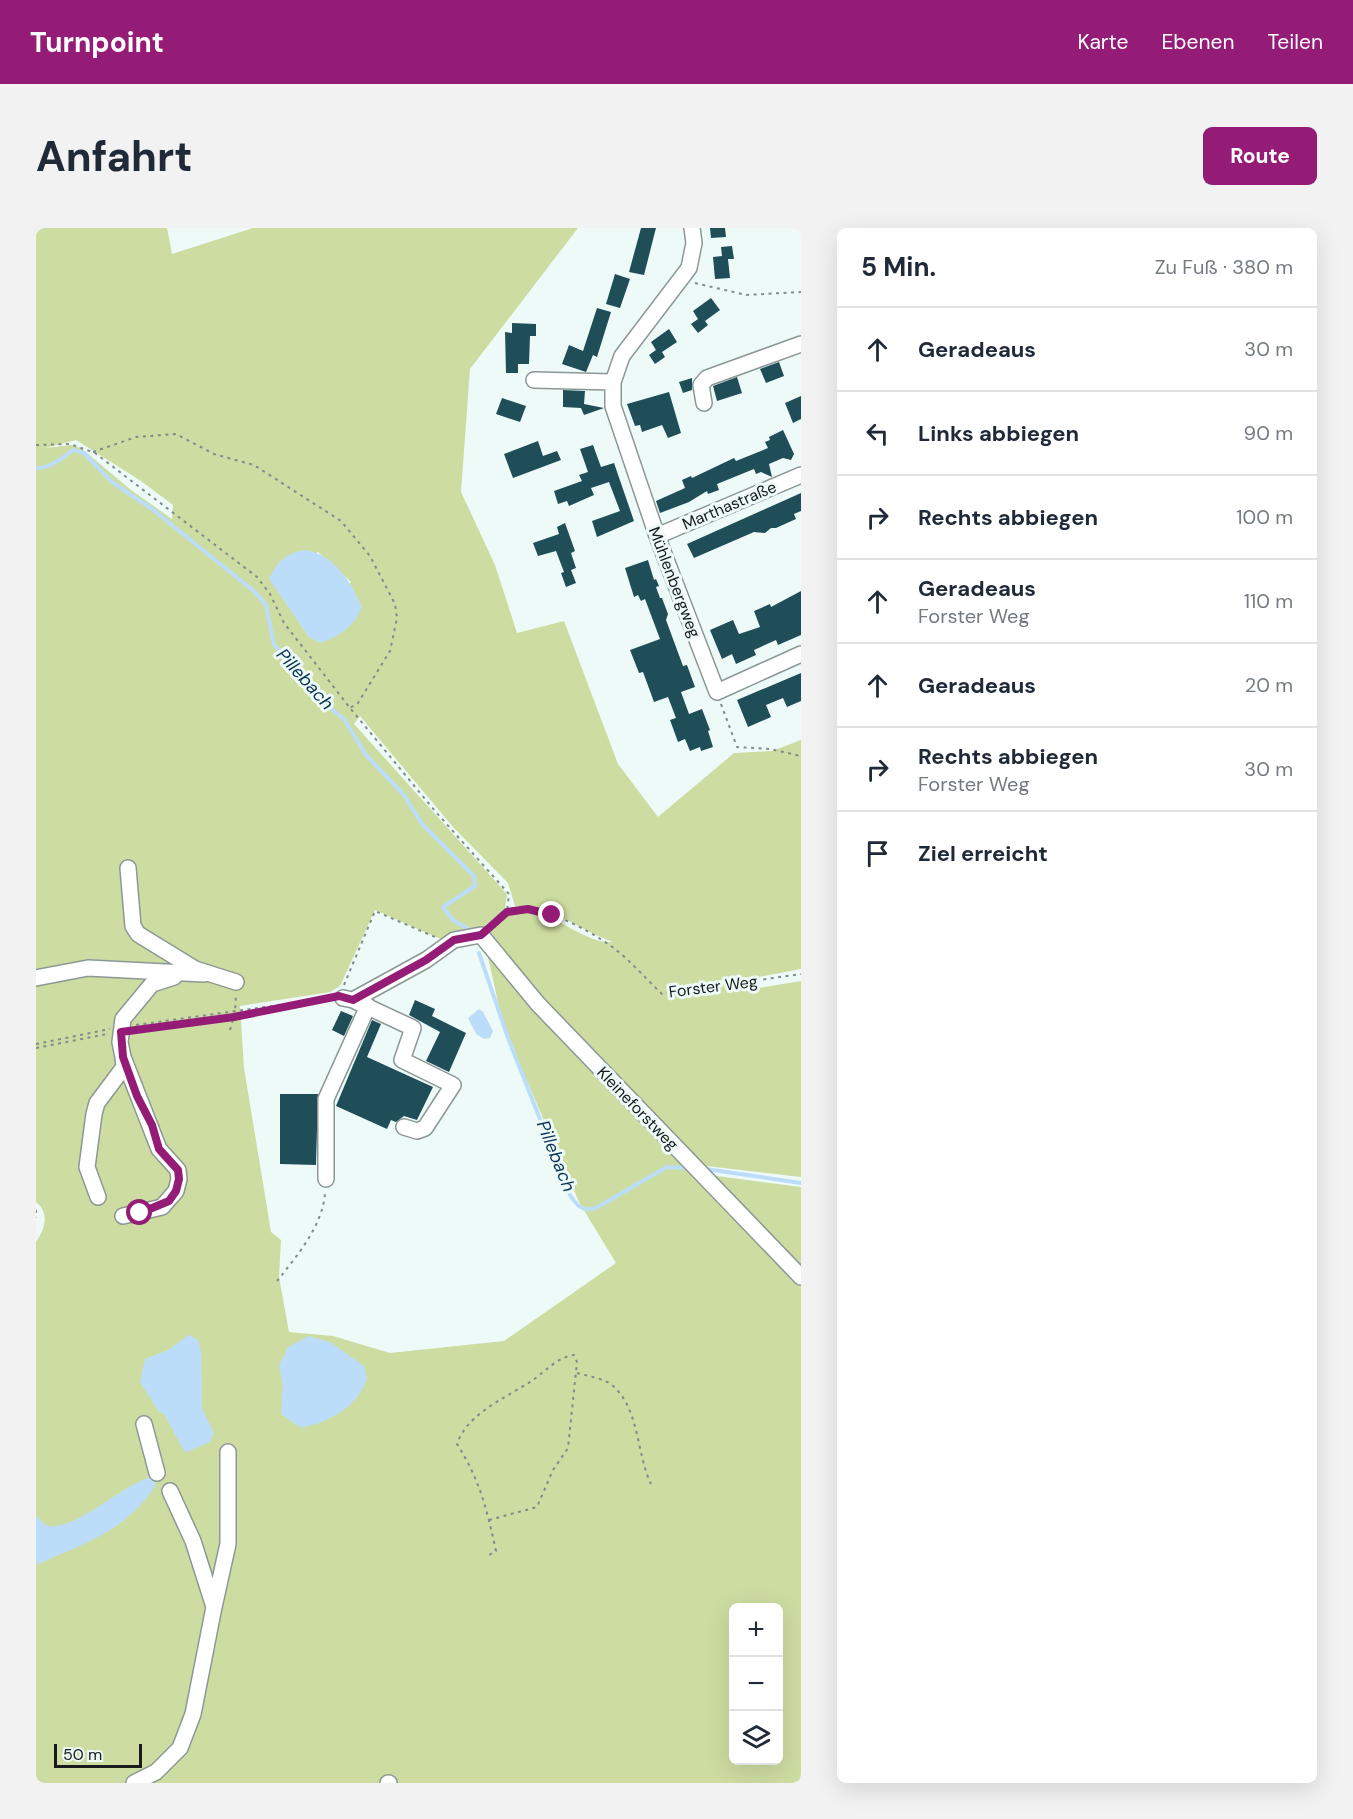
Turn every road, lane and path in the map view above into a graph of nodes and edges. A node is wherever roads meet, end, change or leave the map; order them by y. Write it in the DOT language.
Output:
graph roads {
  1 [pos="692,228"];
  2 [pos="683,279"];
  3 [pos="801,292"];
  4 [pos="801,344"];
  5 [pos="534,380"];
  6 [pos="614,382"];
  7 [pos="704,403"];
  8 [pos="36,445"];
  9 [pos="93,452"];
  10 [pos="801,475"];
  11 [pos="657,536"];
  12 [pos="801,654"];
  13 [pos="719,700"];
  14 [pos="350,708"];
  15 [pos="801,756"];
  16 [pos="129,868"];
  17 [pos="507,912"];
  18 [pos="481,935"];
  19 [pos="447,944"];
  20 [pos="181,974"];
  21 [pos="210,974"];
  22 [pos="801,974"];
  23 [pos="36,978"];
  24 [pos="236,982"];
  25 [pos="345,998"];
  26 [pos="368,1006"];
  27 [pos="235,1015"];
  28 [pos="121,1029"];
  29 [pos="230,1030"];
  30 [pos="36,1046"];
  31 [pos="123,1057"];
  32 [pos="404,1126"];
  33 [pos="326,1179"];
  34 [pos="98,1197"];
  35 [pos="36,1210"];
  36 [pos="123,1216"];
  37 [pos="36,1218"];
  38 [pos="801,1277"];
  39 [pos="277,1281"];
  40 [pos="577,1373"];
  41 [pos="144,1424"];
  42 [pos="228,1452"];
  43 [pos="157,1473"];
  44 [pos="651,1484"];
  45 [pos="170,1491"];
  46 [pos="489,1520"];
  47 [pos="489,1555"];
  48 [pos="214,1607"];
  49 [pos="134,1783"];
  1 -- 2 [label="street, Mühlenbergweg"];
  2 -- 3 [label="path"];
  2 -- 6 [label="street, Mühlenbergweg"];
  4 -- 7 [label="street"];
  5 -- 6 [label="street"];
  6 -- 11 [label="street, Mühlenbergweg"];
  8 -- 9 [label="path"];
  9 -- 14 [label="path"];
  9 -- 14 [label="path"];
  10 -- 11 [label="street, Marthastraße"];
  11 -- 12 [label="street, Mühlenbergweg"];
  13 -- 15 [label="path"];
  14 -- 17 [label="path"];
  16 -- 21 [label="street"];
  17 -- 18 [label="path"];
  17 -- 22 [label="path, Forster Weg"];
  18 -- 19 [label="street"];
  18 -- 38 [label="street, Kleineforstweg"];
  19 -- 25 [label="street"];
  19 -- 25 [label="path"];
  20 -- 21 [label="street"];
  20 -- 23 [label="street"];
  20 -- 28 [label="street"];
  21 -- 24 [label="street"];
  24 -- 27 [label="path"];
  25 -- 26 [label="street"];
  25 -- 27 [label="path"];
  26 -- 32 [label="street"];
  26 -- 33 [label="street"];
  27 -- 28 [label="path"];
  27 -- 29 [label="path"];
  28 -- 30 [label="path"];
  28 -- 31 [label="street"];
  31 -- 34 [label="street"];
  31 -- 36 [label="street"];
  33 -- 39 [label="path"];
  35 -- 37 [label="path"];
  40 -- 44 [label="path"];
  40 -- 46 [label="path"];
  40 -- 46 [label="path"];
  41 -- 43 [label="street"];
  42 -- 48 [label="street"];
  45 -- 48 [label="street"];
  46 -- 47 [label="path"];
  48 -- 49 [label="street"];
}
